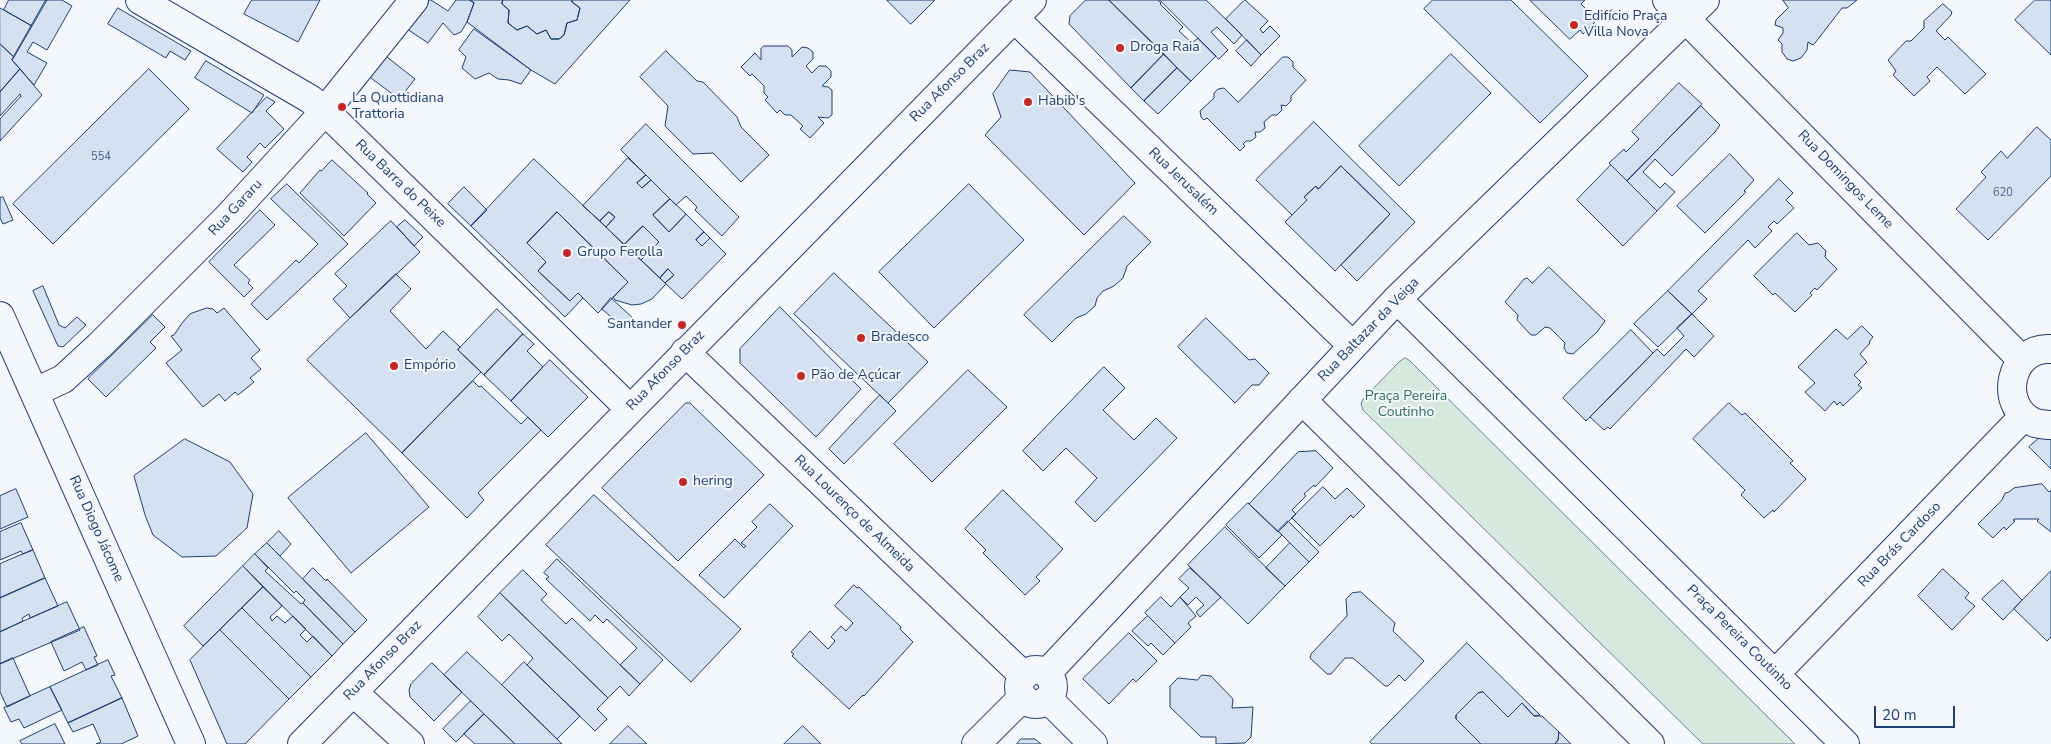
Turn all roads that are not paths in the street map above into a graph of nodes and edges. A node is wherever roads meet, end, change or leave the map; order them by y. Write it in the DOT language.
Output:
graph roads {
  1 [pos="140,0"];
  2 [pos="414,0"];
  3 [pos="1667,0"];
  4 [pos="1023,9"];
  5 [pos="1696,9"];
  6 [pos="325,111"];
  7 [pos="1397,299"];
  8 [pos="0,316"];
  9 [pos="1353,346"];
  10 [pos="2051,349"];
  11 [pos="685,352"];
  12 [pos="2022,360"];
  13 [pos="35,392"];
  14 [pos="1302,400"];
  15 [pos="630,409"];
  16 [pos="2024,416"];
  17 [pos="2051,425"];
  18 [pos="1775,674"];
  19 [pos="1035,686"];
  20 [pos="353,692"];
  21 [pos="191,744"];
  22 [pos="302,744"];
  23 [pos="410,744"];
  24 [pos="976,744"];
  25 [pos="1093,744"];
  26 [pos="1650,744"];
  27 [pos="1845,744"];
  1 -- 6 [label="street, Rua Barra do Peixe"];
  2 -- 6 [label="street, Rua Gararu"];
  3 -- 5 [label="street, Rua Domingos Leme"];
  4 -- 9 [label="street, Rua Jerusalém"];
  4 -- 11 [label="street, Rua Afonso Braz"];
  5 -- 7 [label="street, Rua Baltazar da Veiga"];
  5 -- 12 [label="street, Rua Domingos Leme"];
  6 -- 13 [label="street, Rua Gararu"];
  6 -- 15 [label="street, Rua Barra do Peixe"];
  7 -- 9 [label="street, Rua Baltazar da Veiga"];
  7 -- 18 [label="street, Praça Pereira Coutinho"];
  8 -- 13 [label="street, Rua Diogo Jácome"];
  9 -- 14 [label="street, Rua Baltazar da Veiga"];
  10 -- 12 [label="street"];
  11 -- 15 [label="street, Rua Afonso Braz"];
  11 -- 19 [label="street, Rua Lourenço de Almeida"];
  12 -- 16 [label="street"];
  13 -- 21 [label="street, Rua Diogo Jácome"];
  14 -- 19 [label="street, Rua Baltazar da Veiga"];
  14 -- 26 [label="street"];
  15 -- 20 [label="street, Rua Afonso Braz"];
  16 -- 17 [label="street"];
  16 -- 18 [label="street, Rua Brás Cardoso"];
  18 -- 27 [label="street, Praça Pereira Coutinho"];
  19 -- 24 [label="street, Rua Baltazar da Veiga"];
  19 -- 25 [label="street, Rua Lourenço de Almeida"];
  20 -- 22 [label="street, Rua Afonso Braz"];
  20 -- 23 [label="street"];
}
